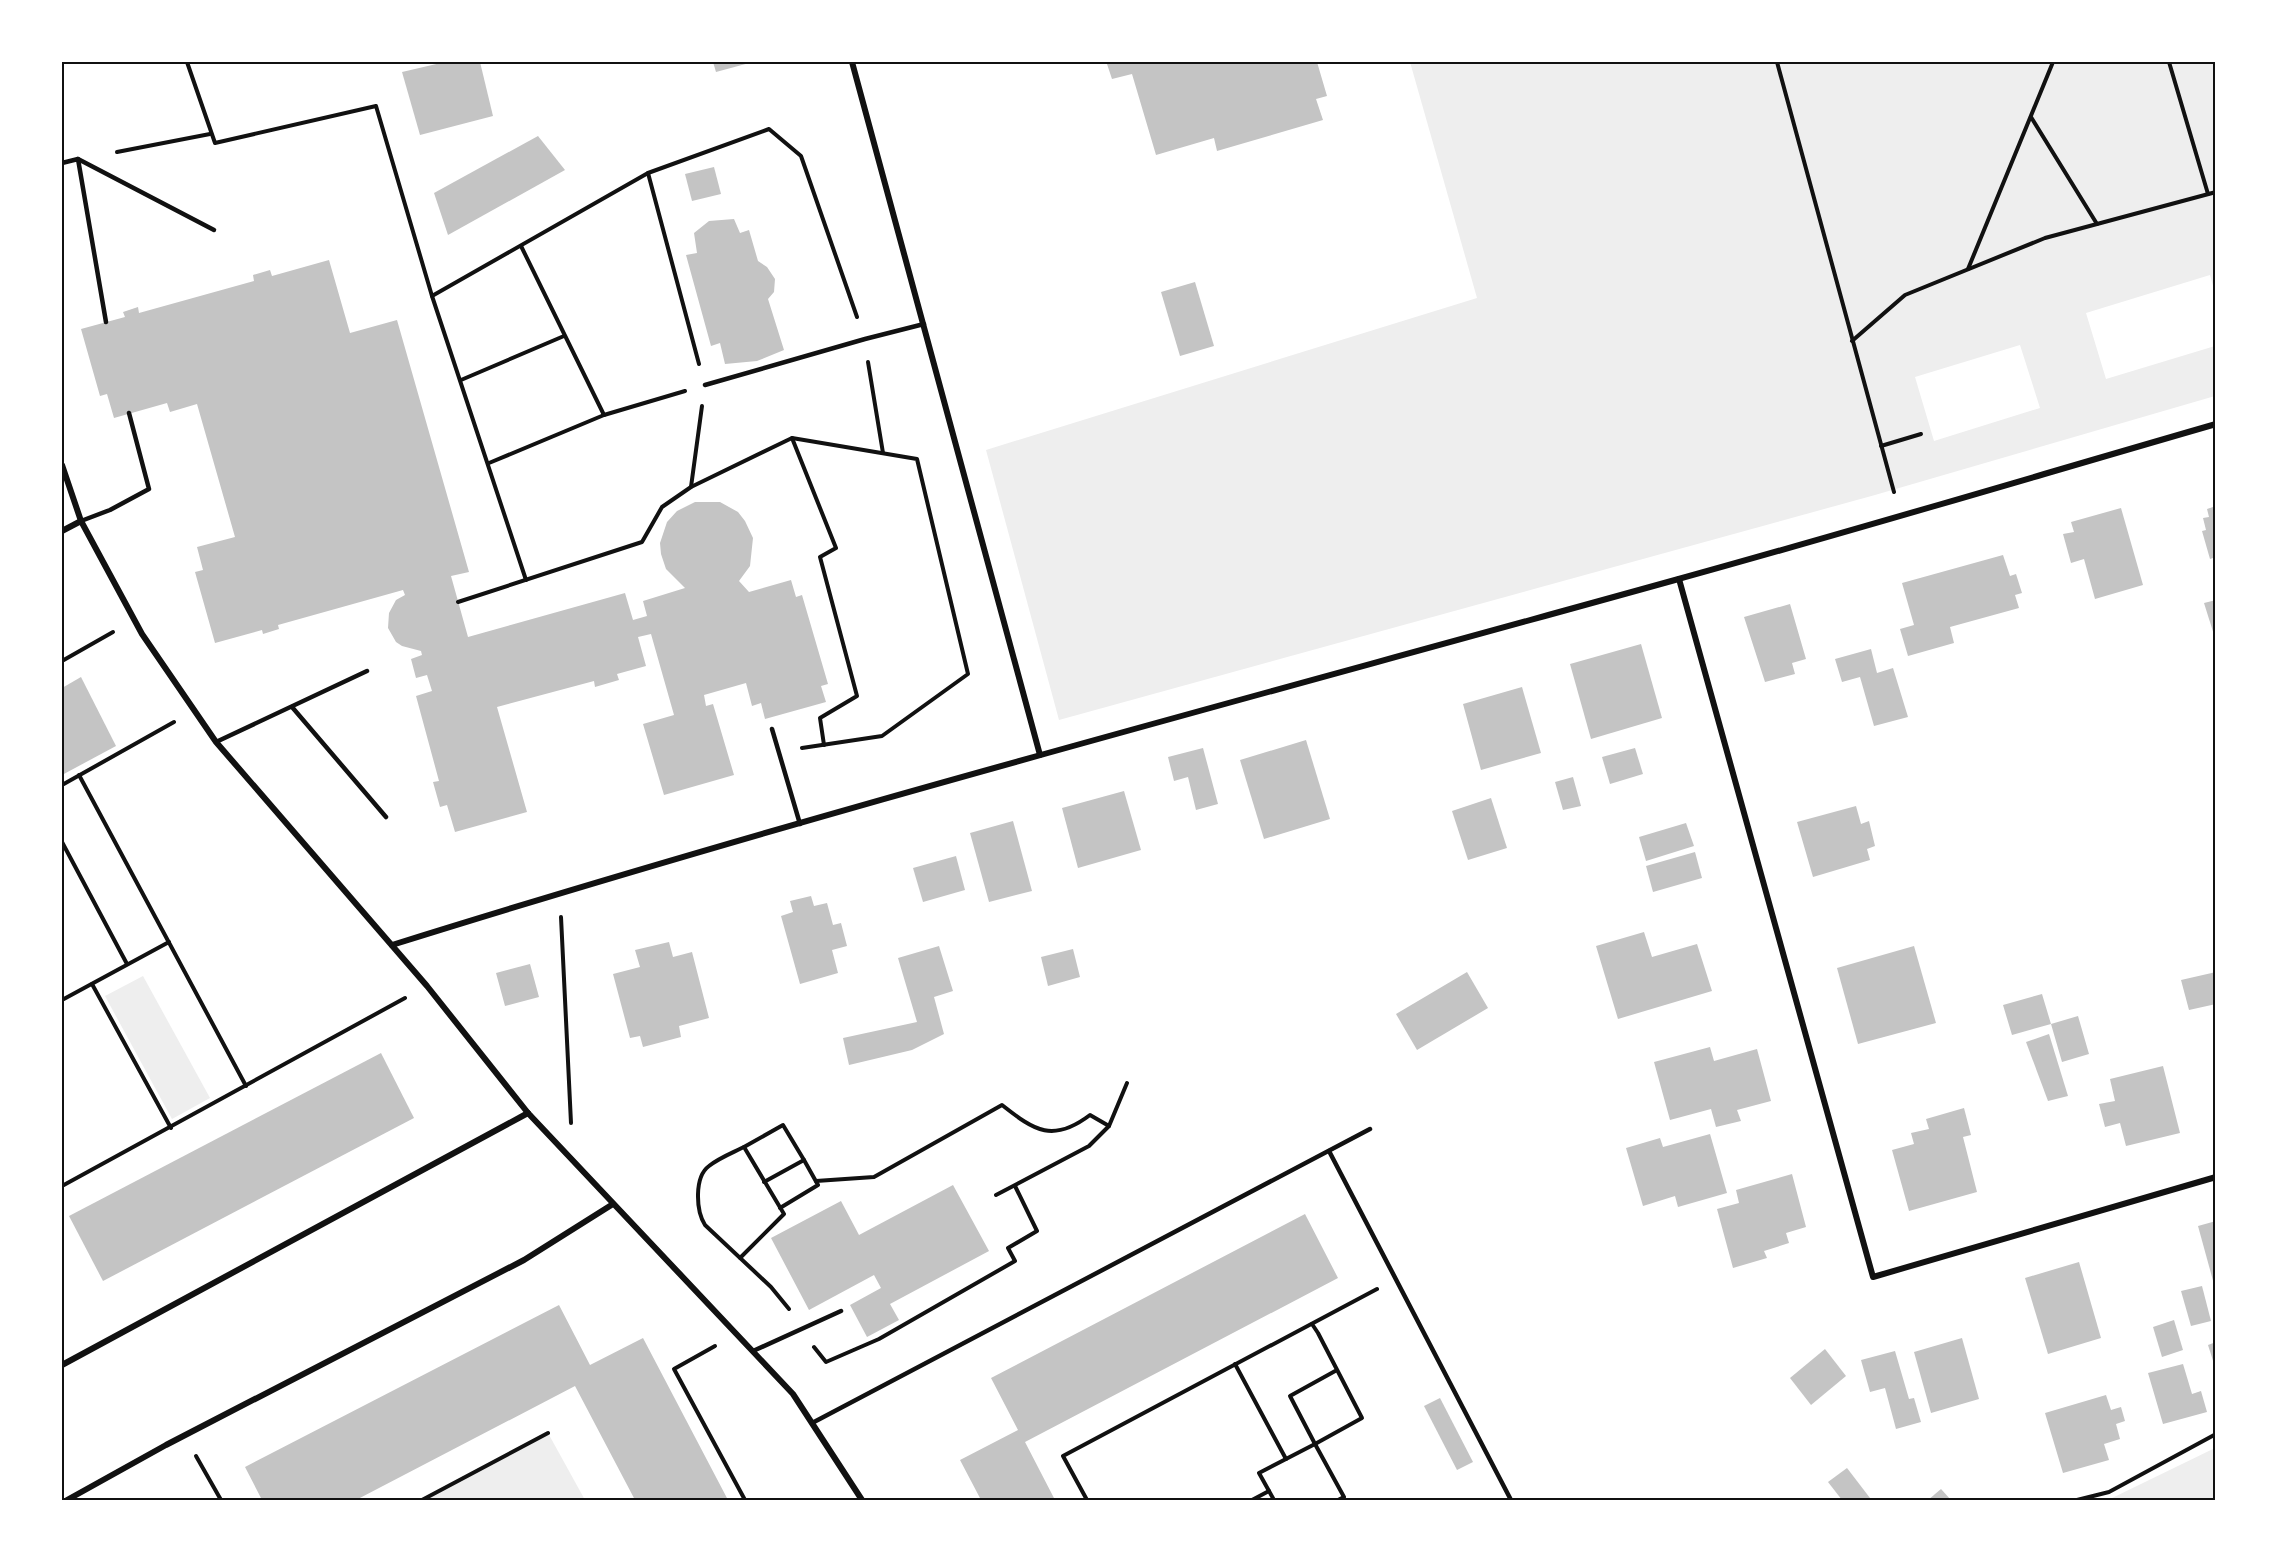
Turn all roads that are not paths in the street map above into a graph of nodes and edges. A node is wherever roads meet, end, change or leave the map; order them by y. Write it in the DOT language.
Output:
graph roads {
  1 [pos="852,62"];
  2 [pos="78,159"];
  3 [pos="62,164"];
  4 [pos="214,230"];
  5 [pos="106,322"];
  6 [pos="924,324"];
  7 [pos="705,385"];
  8 [pos="129,413"];
  9 [pos="2216,424"];
  10 [pos="62,465"];
  11 [pos="81,521"];
  12 [pos="62,531"];
  13 [pos="1679,579"];
  14 [pos="367,671"];
  15 [pos="292,707"];
  16 [pos="772,729"];
  17 [pos="216,742"];
  18 [pos="1040,755"];
  19 [pos="386,817"];
  20 [pos="800,824"];
  21 [pos="392,945"];
  22 [pos="528,1113"];
  23 [pos="1370,1129"];
  24 [pos="1329,1151"];
  25 [pos="2216,1177"];
  26 [pos="613,1204"];
  27 [pos="841,1311"];
  28 [pos="753,1351"];
  29 [pos="62,1365"];
  30 [pos="814,1422"];
  31 [pos="62,1493"];
  32 [pos="66,1500"];
  33 [pos="862,1500"];
  34 [pos="1511,1500"];
  1 -- 6 [label="street"];
  2 -- 3 [label="lane"];
  2 -- 4 [label="lane"];
  2 -- 5 [label="lane"];
  6 -- 7 [label="lane"];
  6 -- 18 [label="street"];
  8 -- 11 [label="lane"];
  9 -- 13 [label="street"];
  10 -- 11 [label="street"];
  11 -- 12 [label="street"];
  11 -- 17 [label="street"];
  13 -- 18 [label="street"];
  13 -- 25 [label="street"];
  14 -- 15 [label="lane"];
  15 -- 17 [label="lane"];
  15 -- 19 [label="lane"];
  16 -- 20 [label="lane"];
  17 -- 21 [label="street"];
  18 -- 20 [label="street"];
  20 -- 21 [label="street"];
  21 -- 22 [label="street"];
  22 -- 26 [label="street"];
  22 -- 29 [label="street"];
  23 -- 24 [label="lane"];
  24 -- 30 [label="lane"];
  24 -- 34 [label="lane"];
  26 -- 28 [label="street"];
  26 -- 32 [label="street"];
  27 -- 28 [label="lane"];
  28 -- 30 [label="street"];
  30 -- 33 [label="street"];
  31 -- 32 [label="street"];
}
